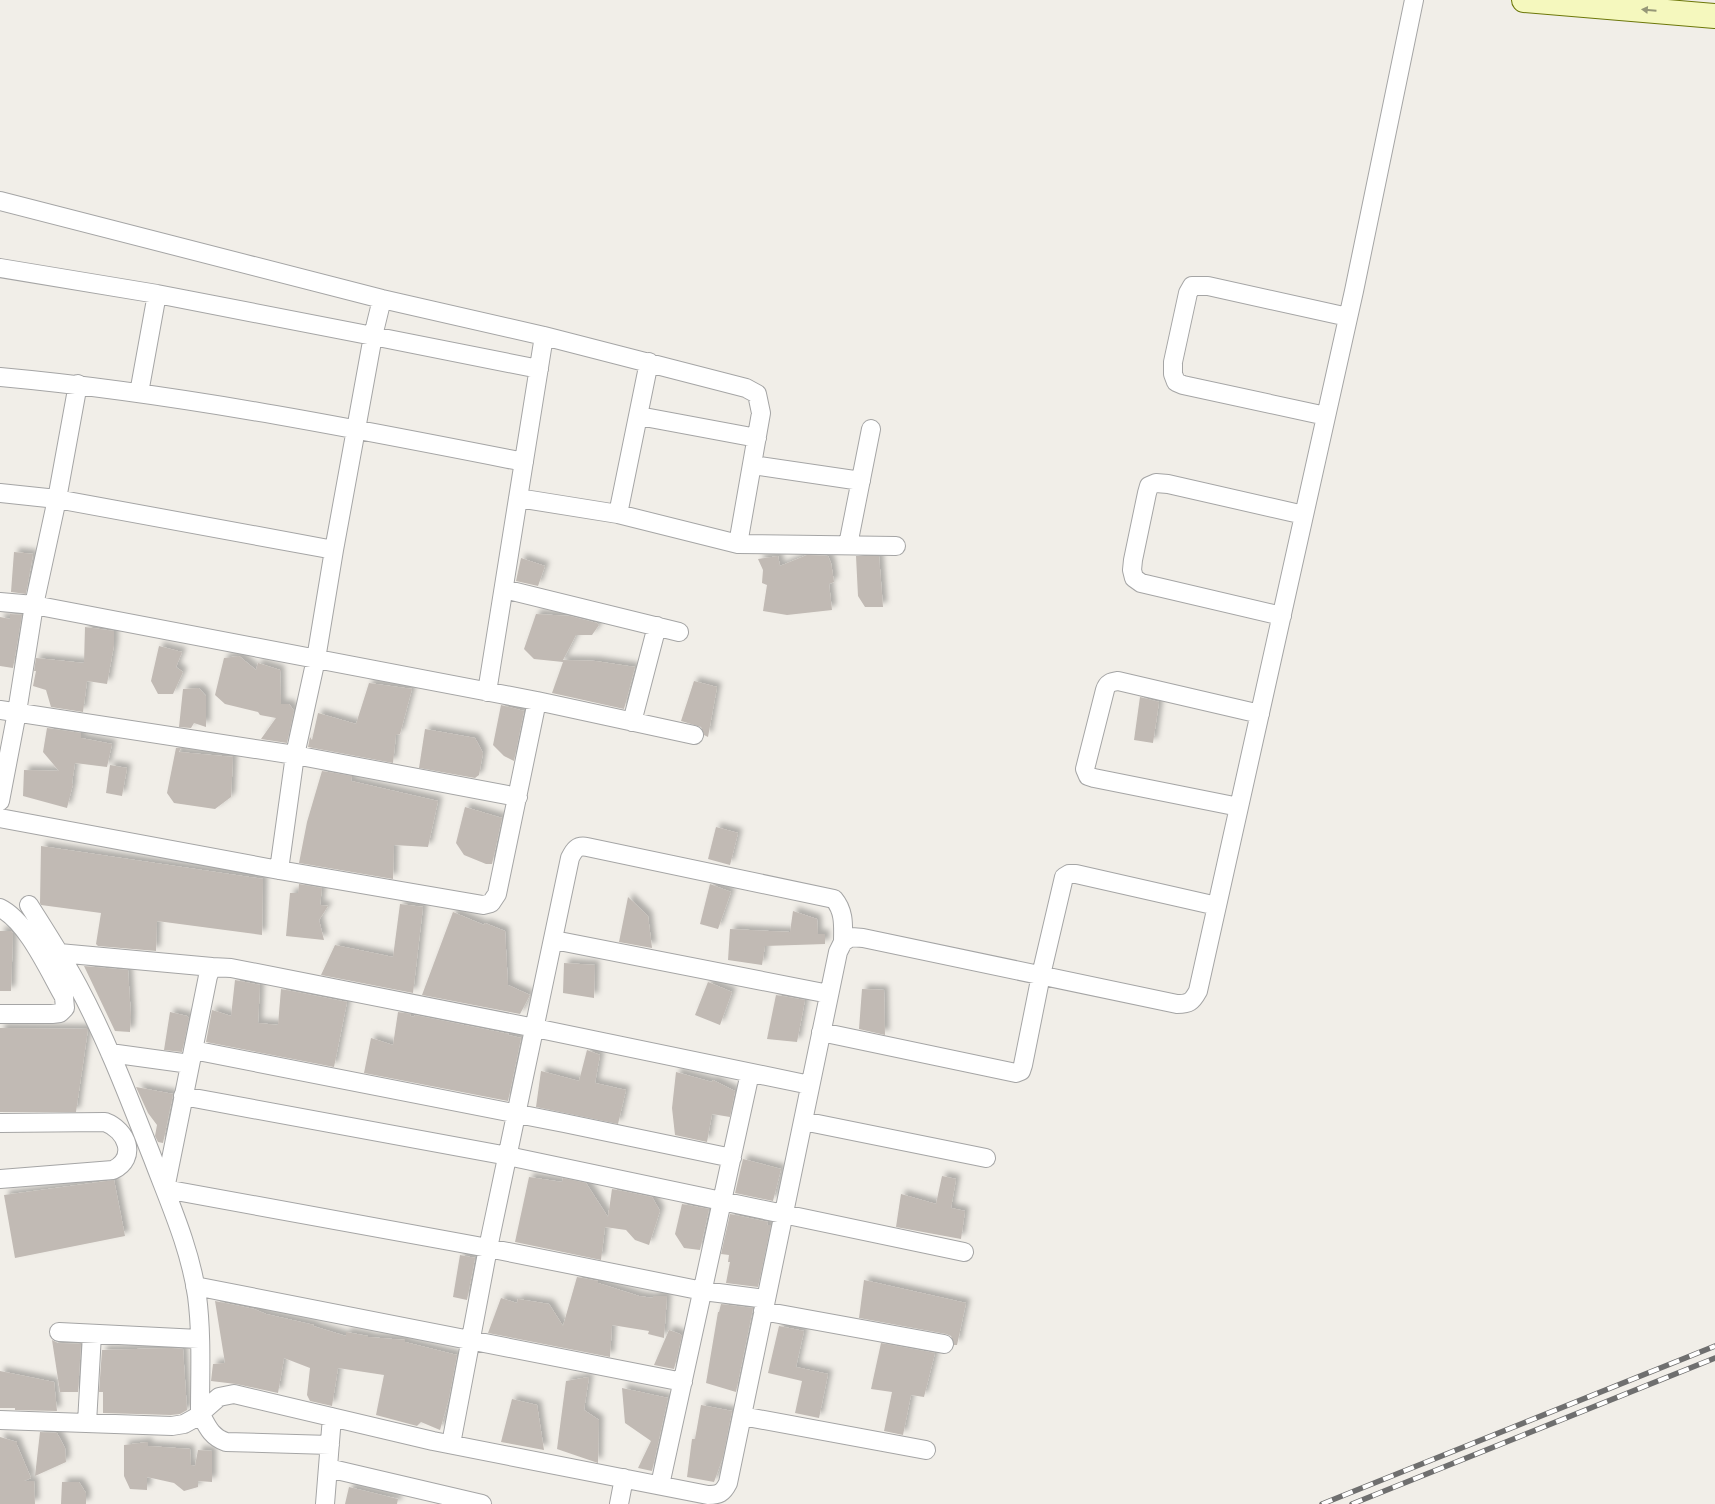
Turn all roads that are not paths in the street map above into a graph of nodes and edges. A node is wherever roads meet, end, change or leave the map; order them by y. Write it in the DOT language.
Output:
graph roads {
  1 [pos="1414,0"];
  2 [pos="1524,0"];
  3 [pos="1715,3"];
  4 [pos="1684,5"];
  5 [pos="1715,16"];
  6 [pos="0,201"];
  7 [pos="0,268"];
  8 [pos="157,294"];
  9 [pos="382,299"];
  10 [pos="1348,316"];
  11 [pos="373,336"];
  12 [pos="544,336"];
  13 [pos="650,362"];
  14 [pos="539,369"];
  15 [pos="0,377"];
  16 [pos="78,384"];
  17 [pos="140,393"];
  18 [pos="639,416"];
  19 [pos="1326,416"];
  20 [pos="356,429"];
  21 [pos="871,429"];
  22 [pos="757,438"];
  23 [pos="524,462"];
  24 [pos="752,465"];
  25 [pos="861,481"];
  26 [pos="0,493"];
  27 [pos="518,498"];
  28 [pos="57,499"];
  29 [pos="618,514"];
  30 [pos="1304,515"];
  31 [pos="738,544"];
  32 [pos="848,545"];
  33 [pos="896,546"];
  34 [pos="334,550"];
  35 [pos="504,590"];
  36 [pos="0,602"];
  37 [pos="34,605"];
  38 [pos="1282,616"];
  39 [pos="657,626"];
  40 [pos="679,632"];
  41 [pos="316,660"];
  42 [pos="487,692"];
  43 [pos="537,701"];
  44 [pos="8,711"];
  45 [pos="1260,714"];
  46 [pos="632,722"];
  47 [pos="694,735"];
  48 [pos="295,755"];
  49 [pos="518,797"];
  50 [pos="0,801"];
  51 [pos="1239,807"];
  52 [pos="0,818"];
  53 [pos="279,870"];
  54 [pos="29,905"];
  55 [pos="1217,906"];
  56 [pos="0,908"];
  57 [pos="554,940"];
  58 [pos="843,942"];
  59 [pos="59,953"];
  60 [pos="212,967"];
  61 [pos="1041,976"];
  62 [pos="829,994"];
  63 [pos="0,1014"];
  64 [pos="535,1028"];
  65 [pos="821,1032"];
  66 [pos="110,1053"];
  67 [pos="191,1057"];
  68 [pos="750,1072"];
  69 [pos="810,1085"];
  70 [pos="183,1096"];
  71 [pos="517,1113"];
  72 [pos="803,1121"];
  73 [pos="0,1123"];
  74 [pos="508,1156"];
  75 [pos="732,1158"];
  76 [pos="986,1158"];
  77 [pos="0,1179"];
  78 [pos="165,1189"];
  79 [pos="722,1201"];
  80 [pos="784,1213"];
  81 [pos="488,1248"];
  82 [pos="964,1252"];
  83 [pos="195,1286"];
  84 [pos="703,1290"];
  85 [pos="765,1305"];
  86 [pos="59,1332"];
  87 [pos="92,1334"];
  88 [pos="199,1339"];
  89 [pos="471,1341"];
  90 [pos="944,1344"];
  91 [pos="683,1382"];
  92 [pos="200,1413"];
  93 [pos="742,1416"];
  94 [pos="332,1417"];
  95 [pos="0,1420"];
  96 [pos="87,1423"];
  97 [pos="451,1444"];
  98 [pos="330,1445"];
  99 [pos="926,1450"];
  100 [pos="328,1468"];
  101 [pos="624,1478"];
  102 [pos="660,1485"];
  103 [pos="325,1504"];
  104 [pos="482,1504"];
  105 [pos="619,1504"];
  1 -- 10 [label="street"];
  4 -- 2 [label="street, one-way"];
  3 -- 4 [label="street"];
  4 -- 5 [label="street"];
  6 -- 9 [label="street"];
  7 -- 8 [label="street"];
  8 -- 11 [label="street"];
  8 -- 17 [label="street"];
  9 -- 11 [label="street"];
  9 -- 12 [label="street"];
  10 -- 19 [label="street"];
  10 -- 19 [label="street"];
  11 -- 14 [label="street"];
  11 -- 20 [label="street"];
  12 -- 13 [label="street"];
  12 -- 14 [label="street"];
  13 -- 18 [label="street"];
  13 -- 22 [label="street"];
  14 -- 23 [label="street"];
  15 -- 16 [label="street"];
  16 -- 17 [label="street"];
  16 -- 28 [label="street"];
  17 -- 20 [label="street"];
  18 -- 22 [label="street"];
  18 -- 29 [label="street"];
  19 -- 30 [label="street"];
  20 -- 23 [label="street"];
  20 -- 34 [label="street"];
  21 -- 25 [label="street"];
  22 -- 24 [label="street"];
  23 -- 27 [label="street"];
  24 -- 25 [label="street"];
  24 -- 31 [label="street"];
  25 -- 32 [label="street"];
  26 -- 28 [label="street"];
  27 -- 29 [label="street"];
  27 -- 35 [label="street"];
  28 -- 34 [label="street"];
  28 -- 37 [label="street"];
  29 -- 31 [label="street"];
  30 -- 38 [label="street"];
  30 -- 38 [label="street"];
  31 -- 32 [label="street"];
  32 -- 33 [label="street"];
  34 -- 41 [label="street"];
  35 -- 39 [label="street"];
  35 -- 42 [label="street"];
  36 -- 37 [label="street"];
  37 -- 41 [label="street"];
  37 -- 44 [label="street"];
  38 -- 45 [label="street"];
  39 -- 40 [label="street"];
  39 -- 46 [label="street"];
  41 -- 42 [label="street"];
  41 -- 48 [label="street"];
  42 -- 43 [label="street"];
  43 -- 46 [label="street"];
  43 -- 49 [label="street"];
  44 -- 48 [label="street"];
  44 -- 50 [label="street"];
  45 -- 51 [label="street"];
  45 -- 51 [label="street"];
  46 -- 47 [label="street"];
  48 -- 49 [label="street"];
  48 -- 53 [label="street"];
  49 -- 53 [label="street"];
  51 -- 55 [label="street"];
  52 -- 53 [label="street"];
  54 -- 59 [label="street"];
  55 -- 61 [label="street"];
  55 -- 61 [label="street"];
  56 -- 63 [label="street"];
  57 -- 58 [label="street"];
  57 -- 62 [label="street"];
  57 -- 64 [label="street"];
  58 -- 61 [label="street"];
  58 -- 62 [label="street"];
  59 -- 60 [label="street"];
  59 -- 66 [label="street"];
  60 -- 64 [label="street"];
  60 -- 67 [label="street"];
  61 -- 65 [label="street"];
  62 -- 65 [label="street"];
  64 -- 68 [label="street"];
  64 -- 71 [label="street"];
  65 -- 69 [label="street"];
  66 -- 67 [label="street"];
  66 -- 78 [label="street"];
  67 -- 70 [label="street"];
  67 -- 71 [label="street"];
  68 -- 69 [label="street"];
  68 -- 75 [label="street"];
  69 -- 72 [label="street"];
  70 -- 74 [label="street"];
  70 -- 78 [label="street"];
  71 -- 74 [label="street"];
  71 -- 75 [label="street"];
  72 -- 76 [label="street"];
  72 -- 80 [label="street"];
  73 -- 77 [label="street"];
  74 -- 79 [label="street"];
  74 -- 81 [label="street"];
  75 -- 79 [label="street"];
  78 -- 81 [label="street"];
  78 -- 83 [label="street"];
  79 -- 80 [label="street"];
  79 -- 84 [label="street"];
  80 -- 82 [label="street"];
  80 -- 85 [label="street"];
  81 -- 84 [label="street"];
  81 -- 89 [label="street"];
  83 -- 88 [label="street"];
  83 -- 89 [label="street"];
  84 -- 85 [label="street"];
  84 -- 91 [label="street"];
  85 -- 90 [label="street"];
  85 -- 93 [label="street"];
  86 -- 87 [label="street"];
  87 -- 88 [label="street"];
  87 -- 96 [label="street"];
  88 -- 92 [label="street"];
  89 -- 91 [label="street"];
  89 -- 97 [label="street"];
  91 -- 102 [label="street"];
  92 -- 94 [label="street"];
  92 -- 96 [label="street"];
  92 -- 98 [label="street"];
  93 -- 99 [label="street"];
  93 -- 102 [label="street"];
  94 -- 97 [label="street"];
  94 -- 98 [label="street"];
  95 -- 96 [label="street"];
  97 -- 101 [label="street"];
  98 -- 100 [label="street"];
  100 -- 103 [label="street"];
  100 -- 104 [label="street"];
  101 -- 102 [label="street"];
  101 -- 105 [label="street"];
}
